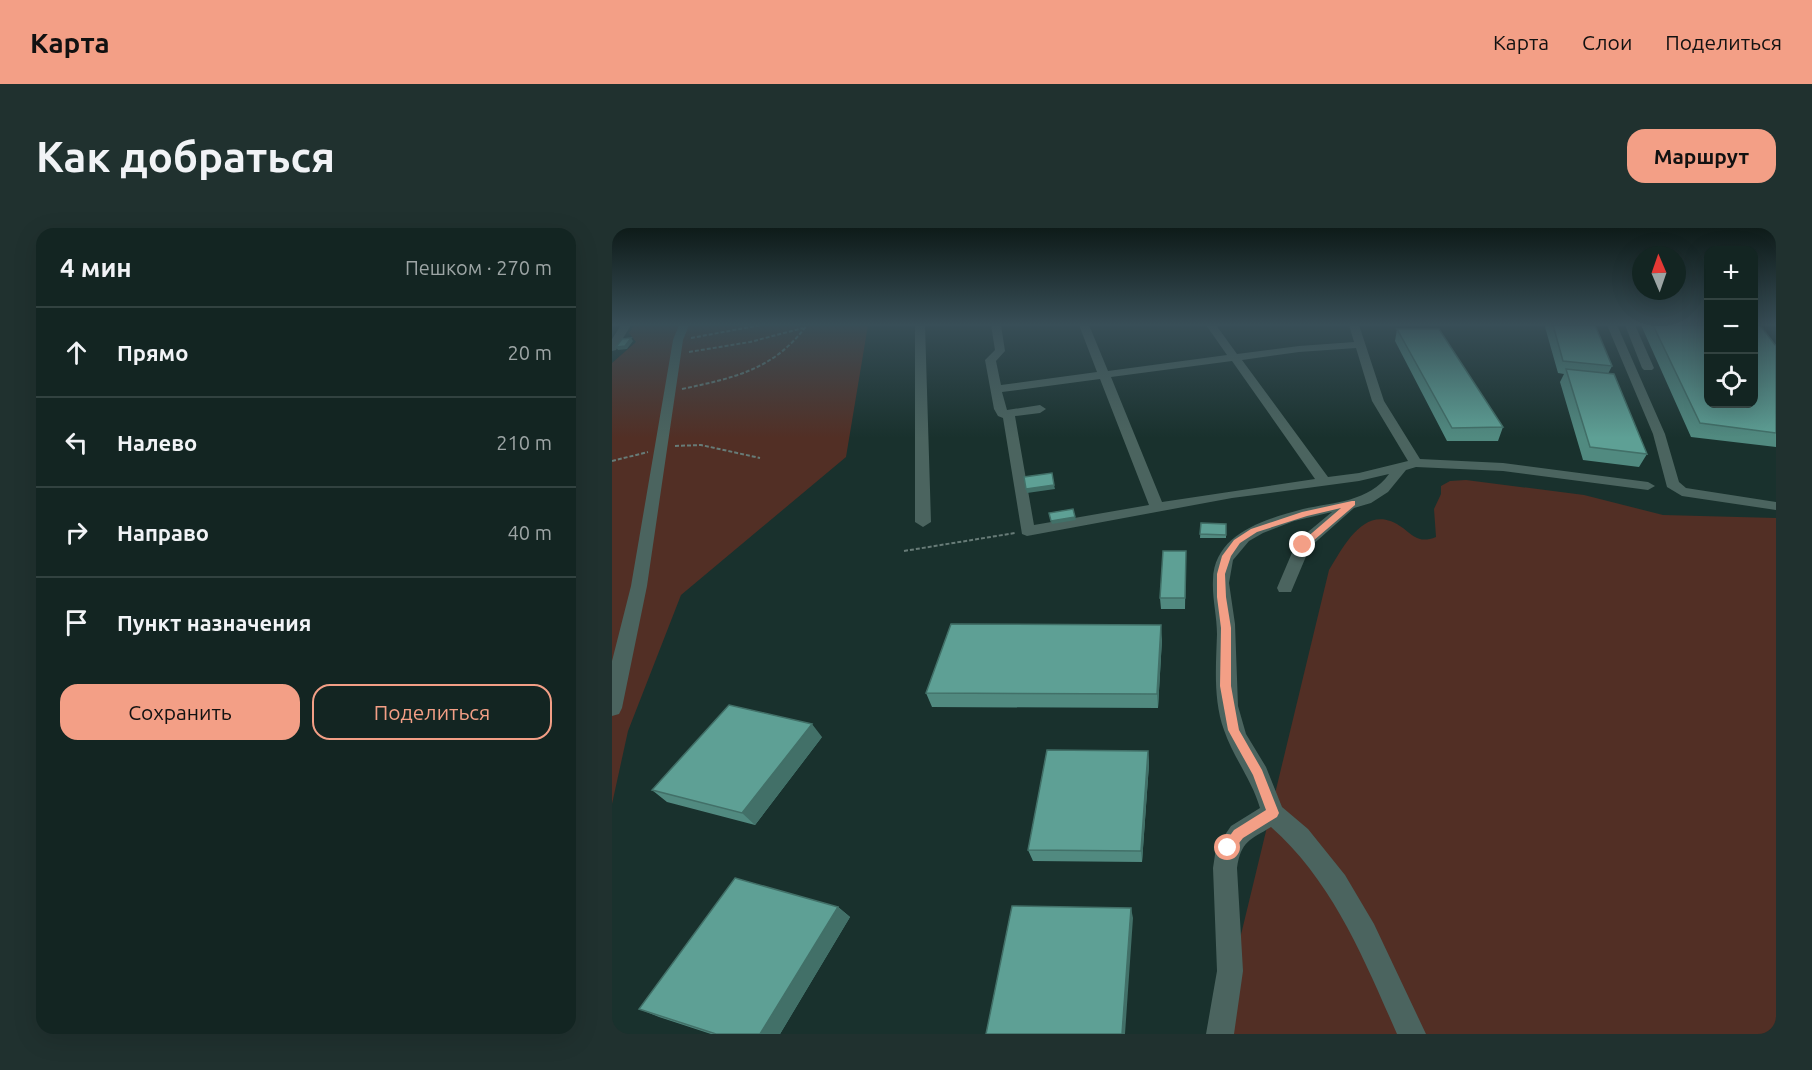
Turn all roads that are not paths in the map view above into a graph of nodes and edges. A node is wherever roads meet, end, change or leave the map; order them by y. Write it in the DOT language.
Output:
graph roads {
  1 [pos="675,363"];
  2 [pos="920,363"];
  3 [pos="990,363"];
  4 [pos="1100,363"];
  5 [pos="1192,363"];
  6 [pos="1239,363"];
  7 [pos="1366,363"];
  8 [pos="1628,363"];
  9 [pos="1646,363"];
  10 [pos="1648,368"];
  11 [pos="1105,374"];
  12 [pos="995,389"];
  13 [pos="1040,409"];
  14 [pos="1006,414"];
  15 [pos="1408,466"];
  16 [pos="1324,481"];
  17 [pos="1648,486"];
  18 [pos="1352,503"];
  19 [pos="1776,506"];
  20 [pos="1157,507"];
  21 [pos="922,522"];
  22 [pos="1285,588"];
  23 [pos="617,667"];
  24 [pos="612,705"];
  25 [pos="1273,813"];
  26 [pos="1220,1034"];
  27 [pos="1412,1034"];
  1 -- 23 [label="lane"];
  2 -- 21 [label="lane"];
  3 -- 12 [label="lane"];
  4 -- 11 [label="lane"];
  5 -- 11 [label="lane"];
  6 -- 16 [label="lane"];
  7 -- 15 [label="lane"];
  8 -- 19 [label="lane"];
  9 -- 10 [label="lane"];
  11 -- 12 [label="lane"];
  11 -- 20 [label="lane"];
  12 -- 14 [label="lane"];
  13 -- 14 [label="lane"];
  14 -- 20 [label="lane"];
  15 -- 16 [label="lane"];
  15 -- 17 [label="lane"];
  15 -- 18 [label="lane"];
  16 -- 20 [label="lane"];
  18 -- 22 [label="lane"];
  18 -- 25 [label="lane"];
  23 -- 24 [label="lane"];
  25 -- 26 [label="lane"];
  25 -- 27 [label="lane"];
}
